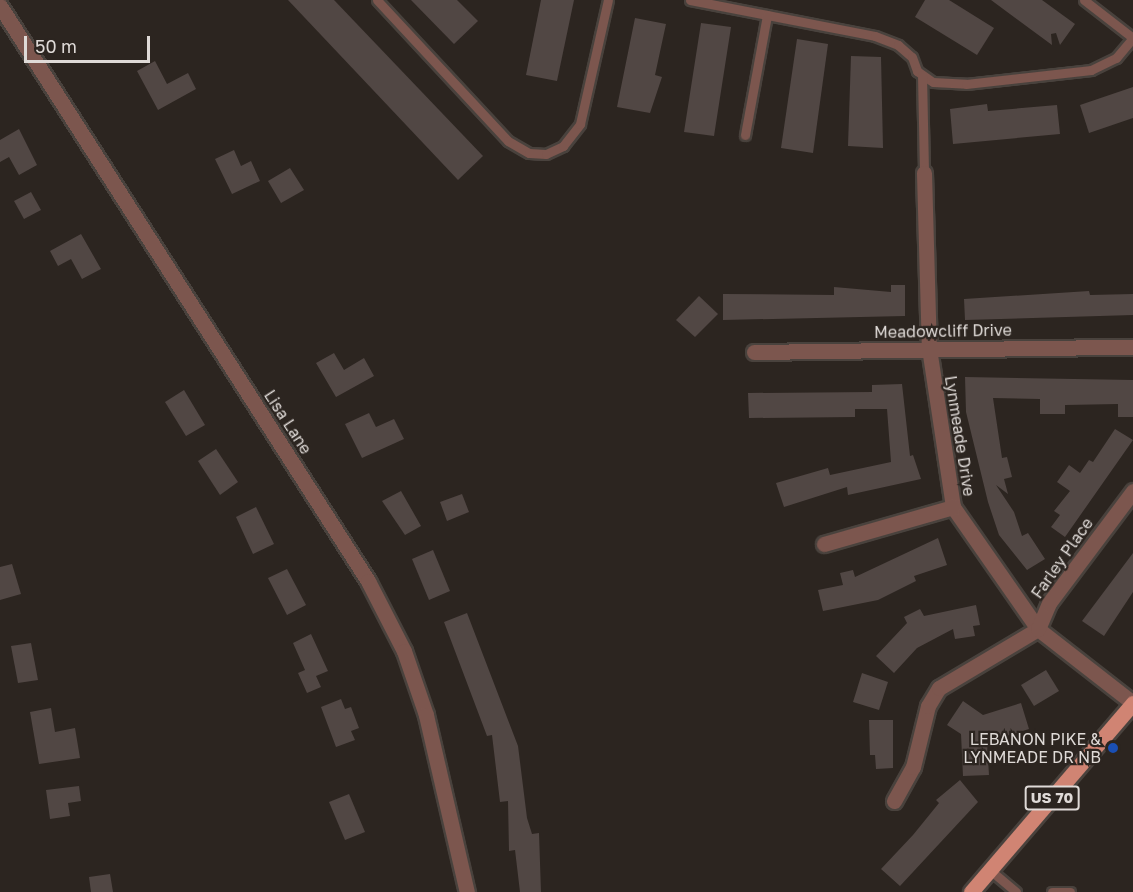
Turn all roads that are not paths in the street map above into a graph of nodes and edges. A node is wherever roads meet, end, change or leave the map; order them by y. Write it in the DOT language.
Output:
graph roads {
  1 [pos="377,0"];
  2 [pos="608,0"];
  3 [pos="690,0"];
  4 [pos="1084,0"];
  5 [pos="0,6"];
  6 [pos="768,15"];
  7 [pos="1133,38"];
  8 [pos="922,75"];
  9 [pos="745,135"];
  10 [pos="924,173"];
  11 [pos="1133,347"];
  12 [pos="929,348"];
  13 [pos="754,352"];
  14 [pos="1133,491"];
  15 [pos="953,507"];
  16 [pos="824,544"];
  17 [pos="1038,629"];
  18 [pos="1133,703"];
  19 [pos="894,801"];
  20 [pos="990,870"];
  21 [pos="467,892"];
  22 [pos="970,892"];
  23 [pos="1016,892"];
  24 [pos="1052,892"];
  25 [pos="1070,892"];
  1 -- 2 [label="lane"];
  3 -- 6 [label="lane"];
  4 -- 7 [label="lane"];
  5 -- 21 [label="street, Lisa Lane"];
  6 -- 8 [label="lane"];
  6 -- 9 [label="lane"];
  7 -- 8 [label="lane"];
  8 -- 10 [label="lane"];
  10 -- 12 [label="street, Lynmeade Drive"];
  11 -- 12 [label="street, Meadowcliff Drive"];
  12 -- 13 [label="street, Meadowcliff Drive"];
  12 -- 15 [label="street, Lynmeade Drive"];
  14 -- 17 [label="street, Farley Place"];
  15 -- 16 [label="street"];
  15 -- 17 [label="street, Lynmeade Drive"];
  17 -- 18 [label="street, Lynmeade Drive"];
  17 -- 19 [label="street"];
  18 -- 20 [label="main road, US 70"];
  20 -- 22 [label="main road, US 70"];
  20 -- 23 [label="lane"];
  24 -- 25 [label="lane"];
}
